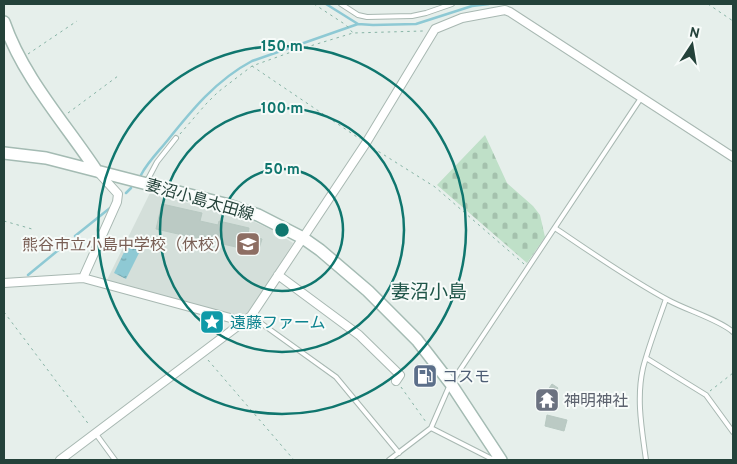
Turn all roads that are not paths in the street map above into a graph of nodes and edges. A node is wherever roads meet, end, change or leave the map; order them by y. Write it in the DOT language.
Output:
graph roads {
  1 [pos="341,4"];
  2 [pos="452,4"];
  3 [pos="4,22"];
  4 [pos="641,98"];
  5 [pos="176,138"];
  6 [pos="4,153"];
  7 [pos="733,157"];
  8 [pos="96,170"];
  9 [pos="147,183"];
  10 [pos="555,228"];
  11 [pos="303,238"];
  12 [pos="278,275"];
  13 [pos="83,278"];
  14 [pos="4,283"];
  15 [pos="666,299"];
  16 [pos="252,316"];
  17 [pos="245,322"];
  18 [pos="733,332"];
  19 [pos="646,358"];
  20 [pos="396,381"];
  21 [pos="451,384"];
  22 [pos="431,428"];
  23 [pos="733,432"];
  24 [pos="95,433"];
  25 [pos="399,453"];
  26 [pos="500,459"];
  27 [pos="60,460"];
  28 [pos="115,460"];
  29 [pos="389,460"];
  30 [pos="646,460"];
  1 -- 2 [label="lane"];
  3 -- 8 [label="main road"];
  4 -- 7 [label="street"];
  4 -- 10 [label="lane"];
  4 -- 11 [label="street"];
  5 -- 9 [label="lane"];
  6 -- 8 [label="main road, 妻沼小島太田線"];
  8 -- 9 [label="main road, 妻沼小島太田線"];
  8 -- 13 [label="street"];
  9 -- 11 [label="main road, 妻沼小島太田線"];
  10 -- 15 [label="lane"];
  10 -- 21 [label="lane"];
  11 -- 12 [label="street"];
  11 -- 21 [label="main road, 妻沼小島太田線"];
  12 -- 16 [label="street"];
  12 -- 20 [label="street"];
  13 -- 14 [label="street"];
  13 -- 17 [label="street"];
  15 -- 18 [label="lane"];
  15 -- 19 [label="lane"];
  16 -- 17 [label="street"];
  16 -- 25 [label="lane"];
  17 -- 24 [label="street"];
  19 -- 23 [label="lane"];
  19 -- 30 [label="lane"];
  21 -- 22 [label="lane"];
  21 -- 26 [label="main road, 妻沼小島太田線"];
  22 -- 25 [label="lane"];
  22 -- 26 [label="lane"];
  24 -- 27 [label="street"];
  24 -- 28 [label="lane"];
  25 -- 29 [label="lane"];
}
